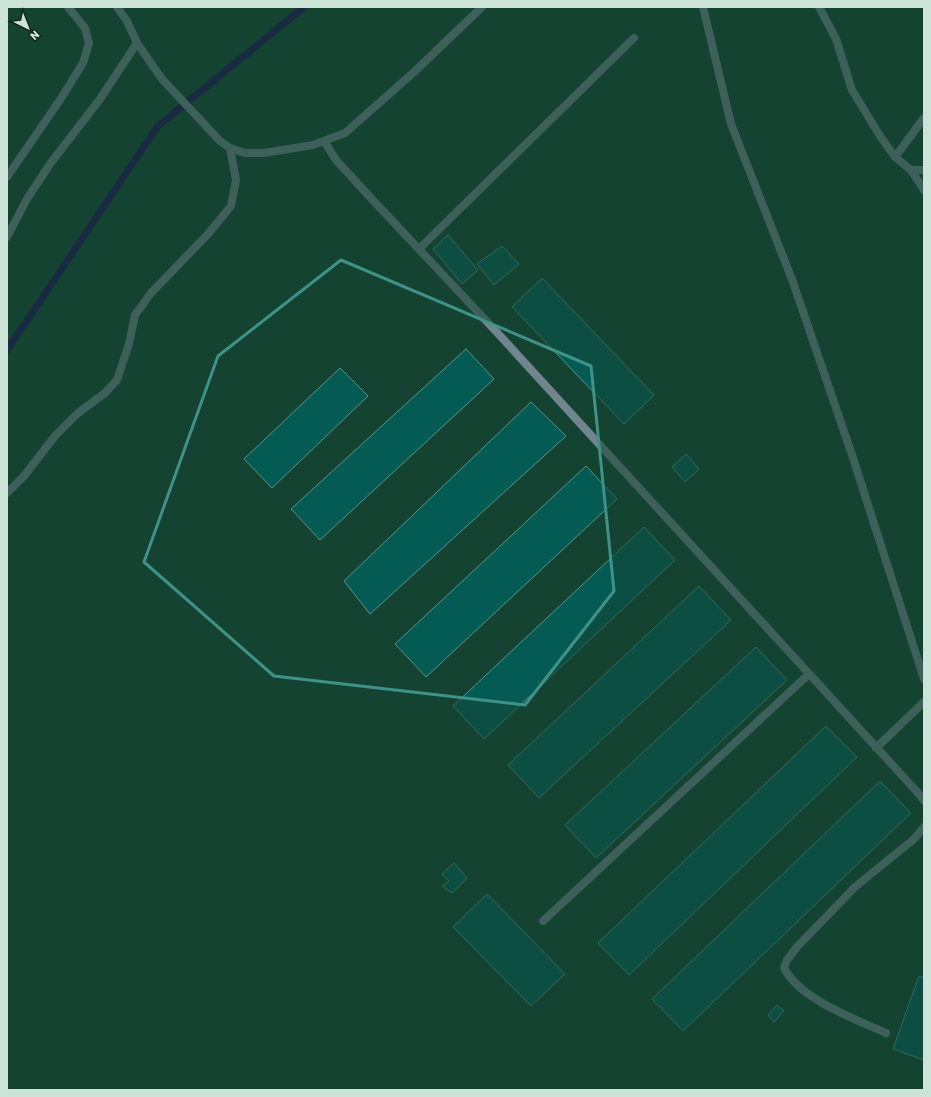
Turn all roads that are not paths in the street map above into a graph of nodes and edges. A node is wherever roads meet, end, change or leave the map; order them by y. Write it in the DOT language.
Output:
graph roads {
  1 [pos="68,7"];
  2 [pos="118,7"];
  3 [pos="482,7"];
  4 [pos="703,7"];
  5 [pos="819,7"];
  6 [pos="634,38"];
  7 [pos="137,44"];
  8 [pos="924,118"];
  9 [pos="324,141"];
  10 [pos="230,148"];
  11 [pos="895,157"];
  12 [pos="910,170"];
  13 [pos="924,170"];
  14 [pos="7,177"];
  15 [pos="924,190"];
  16 [pos="7,237"];
  17 [pos="419,250"];
  18 [pos="7,493"];
  19 [pos="809,674"];
  20 [pos="924,679"];
  21 [pos="924,702"];
  22 [pos="876,748"];
  23 [pos="924,801"];
  24 [pos="924,827"];
  25 [pos="543,921"];
  26 [pos="886,1033"];
  1 -- 14 [label="street"];
  2 -- 7 [label="street"];
  3 -- 9 [label="street"];
  4 -- 20 [label="street"];
  5 -- 11 [label="street"];
  6 -- 17 [label="street"];
  7 -- 10 [label="street"];
  7 -- 16 [label="street"];
  8 -- 11 [label="street"];
  9 -- 10 [label="street"];
  9 -- 17 [label="street"];
  10 -- 18 [label="street"];
  11 -- 12 [label="street"];
  12 -- 13 [label="street"];
  12 -- 15 [label="street"];
  17 -- 19 [label="street"];
  19 -- 22 [label="street"];
  19 -- 25 [label="street"];
  21 -- 22 [label="street"];
  22 -- 23 [label="street"];
  24 -- 26 [label="street"];
}
